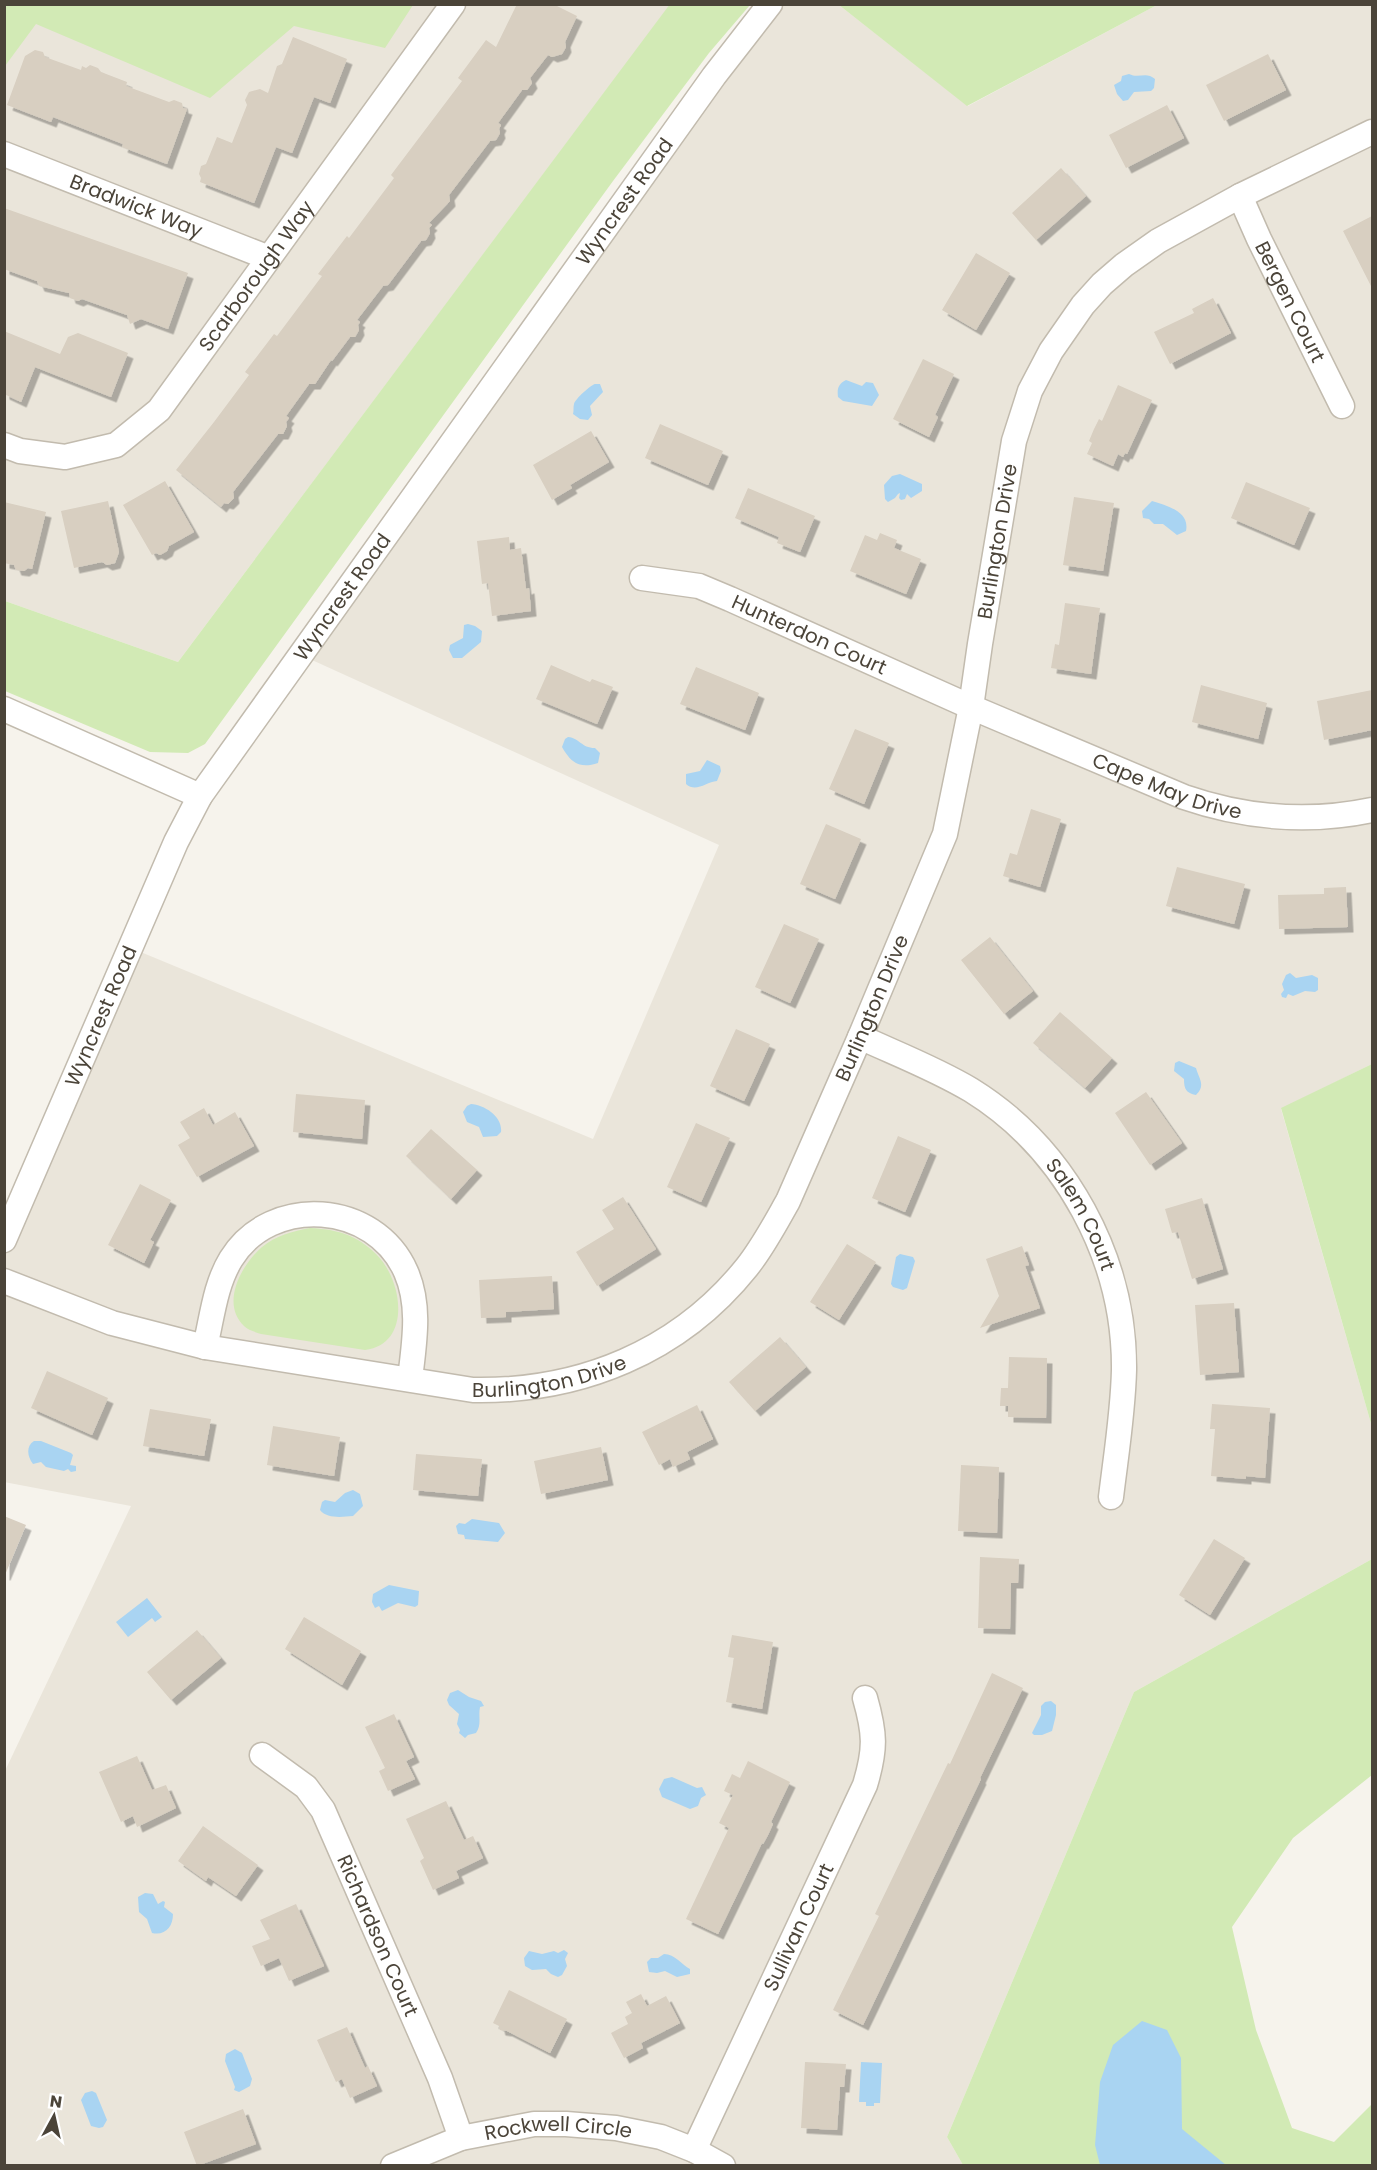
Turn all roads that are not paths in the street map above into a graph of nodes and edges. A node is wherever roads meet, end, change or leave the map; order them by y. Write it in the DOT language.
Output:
graph roads {
  1 [pos="453,4"];
  2 [pos="770,4"];
  3 [pos="1372,132"];
  4 [pos="4,154"];
  5 [pos="1240,196"];
  6 [pos="269,258"];
  7 [pos="1342,406"];
  8 [pos="4,444"];
  9 [pos="642,578"];
  10 [pos="971,707"];
  11 [pos="4,709"];
  12 [pos="200,796"];
  13 [pos="1372,810"];
  14 [pos="860,1037"];
  15 [pos="4,1240"];
  16 [pos="4,1281"];
  17 [pos="205,1347"];
  18 [pos="410,1379"];
  19 [pos="1111,1497"];
  20 [pos="865,1698"];
  21 [pos="262,1755"];
  22 [pos="461,2138"];
  23 [pos="694,2150"];
  24 [pos="393,2166"];
  25 [pos="723,2166"];
  1 -- 6 [label="street, Scarborough Way"];
  2 -- 12 [label="street, Wyncrest Road"];
  3 -- 5 [label="street, Burlington Drive"];
  4 -- 6 [label="street, Bradwick Way"];
  5 -- 7 [label="street, Bergen Court"];
  5 -- 10 [label="street, Burlington Drive"];
  6 -- 8 [label="street, Scarborough Way"];
  9 -- 10 [label="street, Hunterdon Court"];
  10 -- 13 [label="street, Cape May Drive"];
  10 -- 14 [label="street, Burlington Drive"];
  11 -- 12 [label="street"];
  12 -- 15 [label="street, Wyncrest Road"];
  14 -- 18 [label="street, Burlington Drive"];
  14 -- 19 [label="street, Salem Court"];
  16 -- 17 [label="street, Burlington Drive"];
  17 -- 18 [label="street, Burlington Drive"];
  17 -- 18 [label="street"];
  20 -- 23 [label="street, Sullivan Court"];
  21 -- 22 [label="street, Richardson Court"];
  22 -- 23 [label="street, Rockwell Circle"];
  22 -- 24 [label="street, Rockwell Circle"];
  23 -- 25 [label="street, Rockwell Circle"];
}
